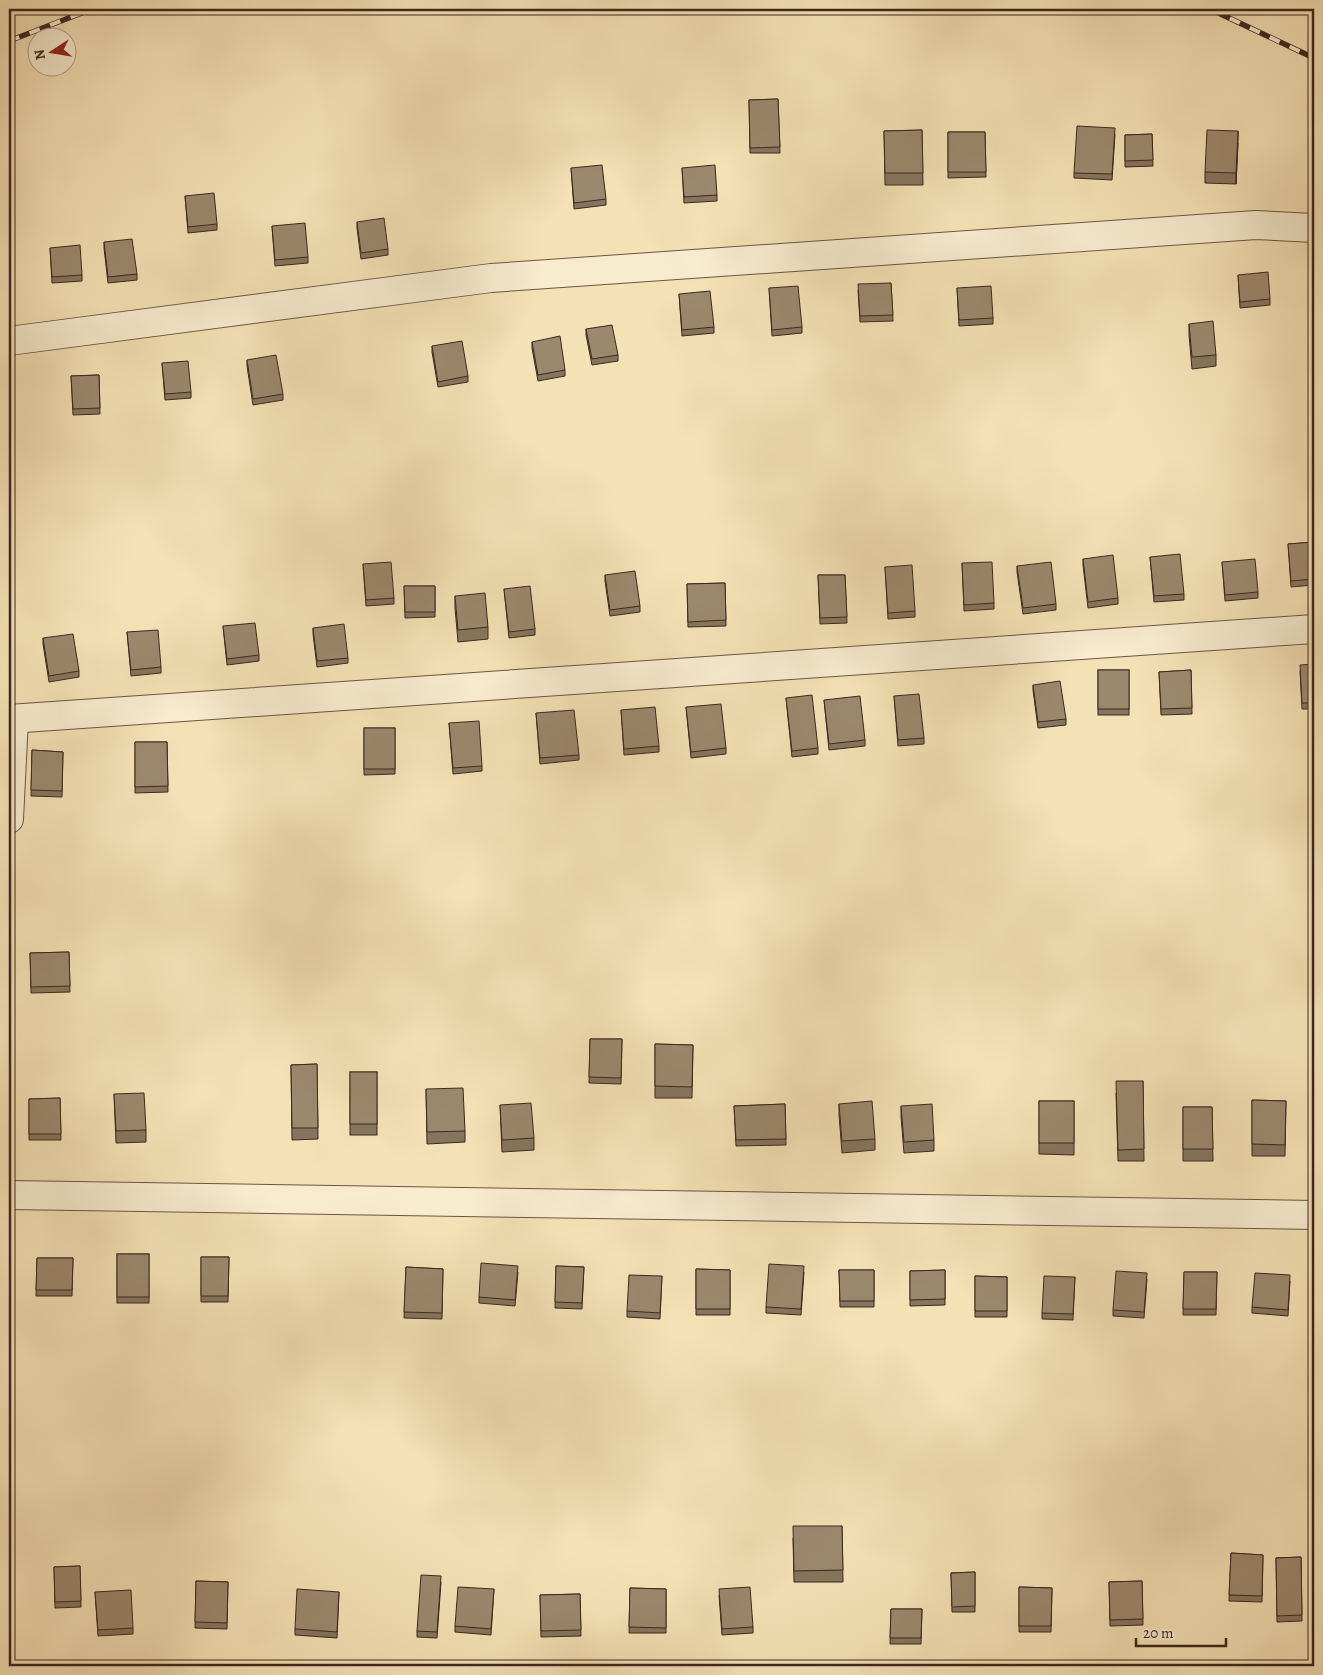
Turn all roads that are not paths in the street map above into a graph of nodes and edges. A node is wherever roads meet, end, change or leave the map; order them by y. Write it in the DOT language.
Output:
graph roads {
  1 [pos="1314,228"];
  2 [pos="9,341"];
  3 [pos="1314,628"];
  4 [pos="12,719"];
  5 [pos="9,820"];
  6 [pos="9,1196"];
  7 [pos="1314,1215"];
  1 -- 2 [label="street"];
  3 -- 4 [label="street"];
  4 -- 5 [label="street"];
  6 -- 7 [label="street"];
}
